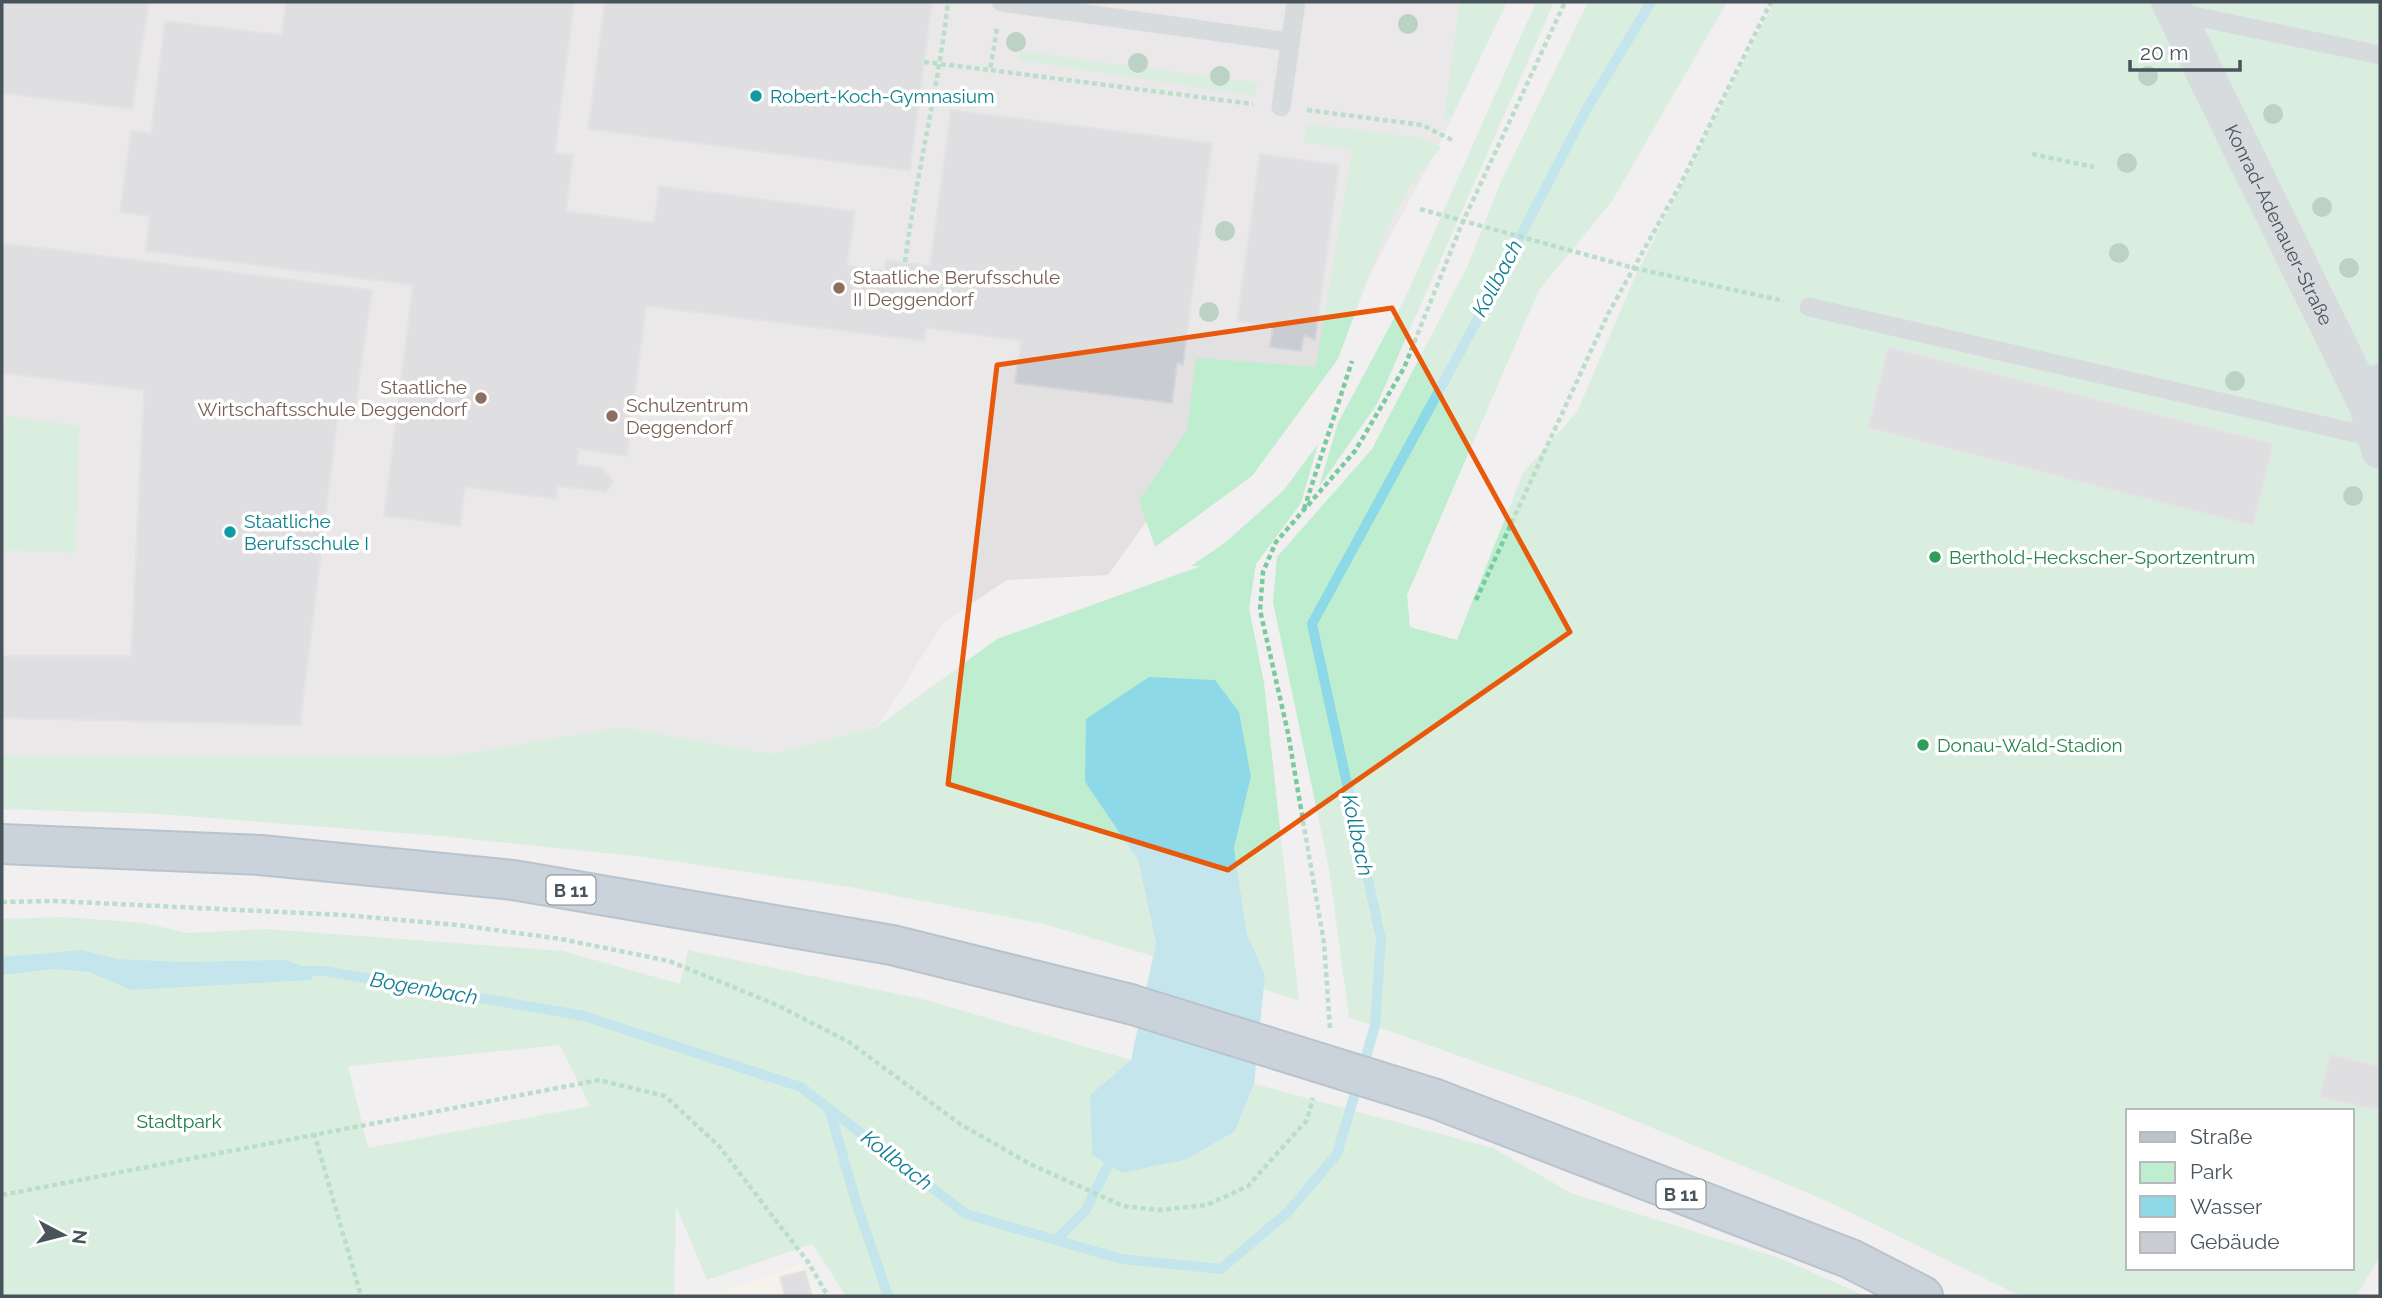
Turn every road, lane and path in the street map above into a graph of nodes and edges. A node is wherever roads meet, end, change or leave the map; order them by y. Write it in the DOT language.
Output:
graph roads {
  1 [pos="948,2"];
  2 [pos="1296,2"];
  3 [pos="1564,2"];
  4 [pos="1771,2"];
  5 [pos="1001,3"];
  6 [pos="2173,7"];
  7 [pos="1290,42"];
  8 [pos="2380,55"];
  9 [pos="924,62"];
  10 [pos="941,64"];
  11 [pos="990,70"];
  12 [pos="1280,107"];
  13 [pos="1452,140"];
  14 [pos="2032,154"];
  15 [pos="2094,167"];
  16 [pos="1420,209"];
  17 [pos="905,262"];
  18 [pos="1634,268"];
  19 [pos="1809,307"];
  20 [pos="1352,361"];
  21 [pos="2368,378"];
  22 [pos="2379,444"];
  23 [pos="1303,513"];
  24 [pos="1476,600"];
  25 [pos="2,844"];
  26 [pos="2,902"];
  27 [pos="1330,1031"];
  28 [pos="1314,1094"];
  29 [pos="314,1133"];
  30 [pos="2,1195"];
  31 [pos="360,1296"];
  32 [pos="828,1296"];
  33 [pos="1923,1296"];
  1 -- 10 [label="path"];
  2 -- 7 [label="lane"];
  3 -- 23 [label="path"];
  4 -- 18 [label="path"];
  5 -- 7 [label="lane"];
  5 -- 11 [label="path"];
  6 -- 8 [label="lane"];
  6 -- 21 [label="street, Konrad-Adenauer-Straße"];
  7 -- 12 [label="lane"];
  9 -- 10 [label="path"];
  10 -- 11 [label="path"];
  10 -- 17 [label="path"];
  11 -- 12 [label="path"];
  12 -- 13 [label="path"];
  14 -- 15 [label="path"];
  16 -- 18 [label="path, bridge"];
  18 -- 19 [label="path"];
  18 -- 24 [label="path"];
  19 -- 22 [label="lane"];
  20 -- 23 [label="path"];
  21 -- 22 [label="street, Konrad-Adenauer-Straße"];
  23 -- 27 [label="path"];
  25 -- 33 [label="highway, B 11, bridge"];
  26 -- 28 [label="path"];
  29 -- 30 [label="path"];
  29 -- 31 [label="path"];
  29 -- 32 [label="path"];
}
